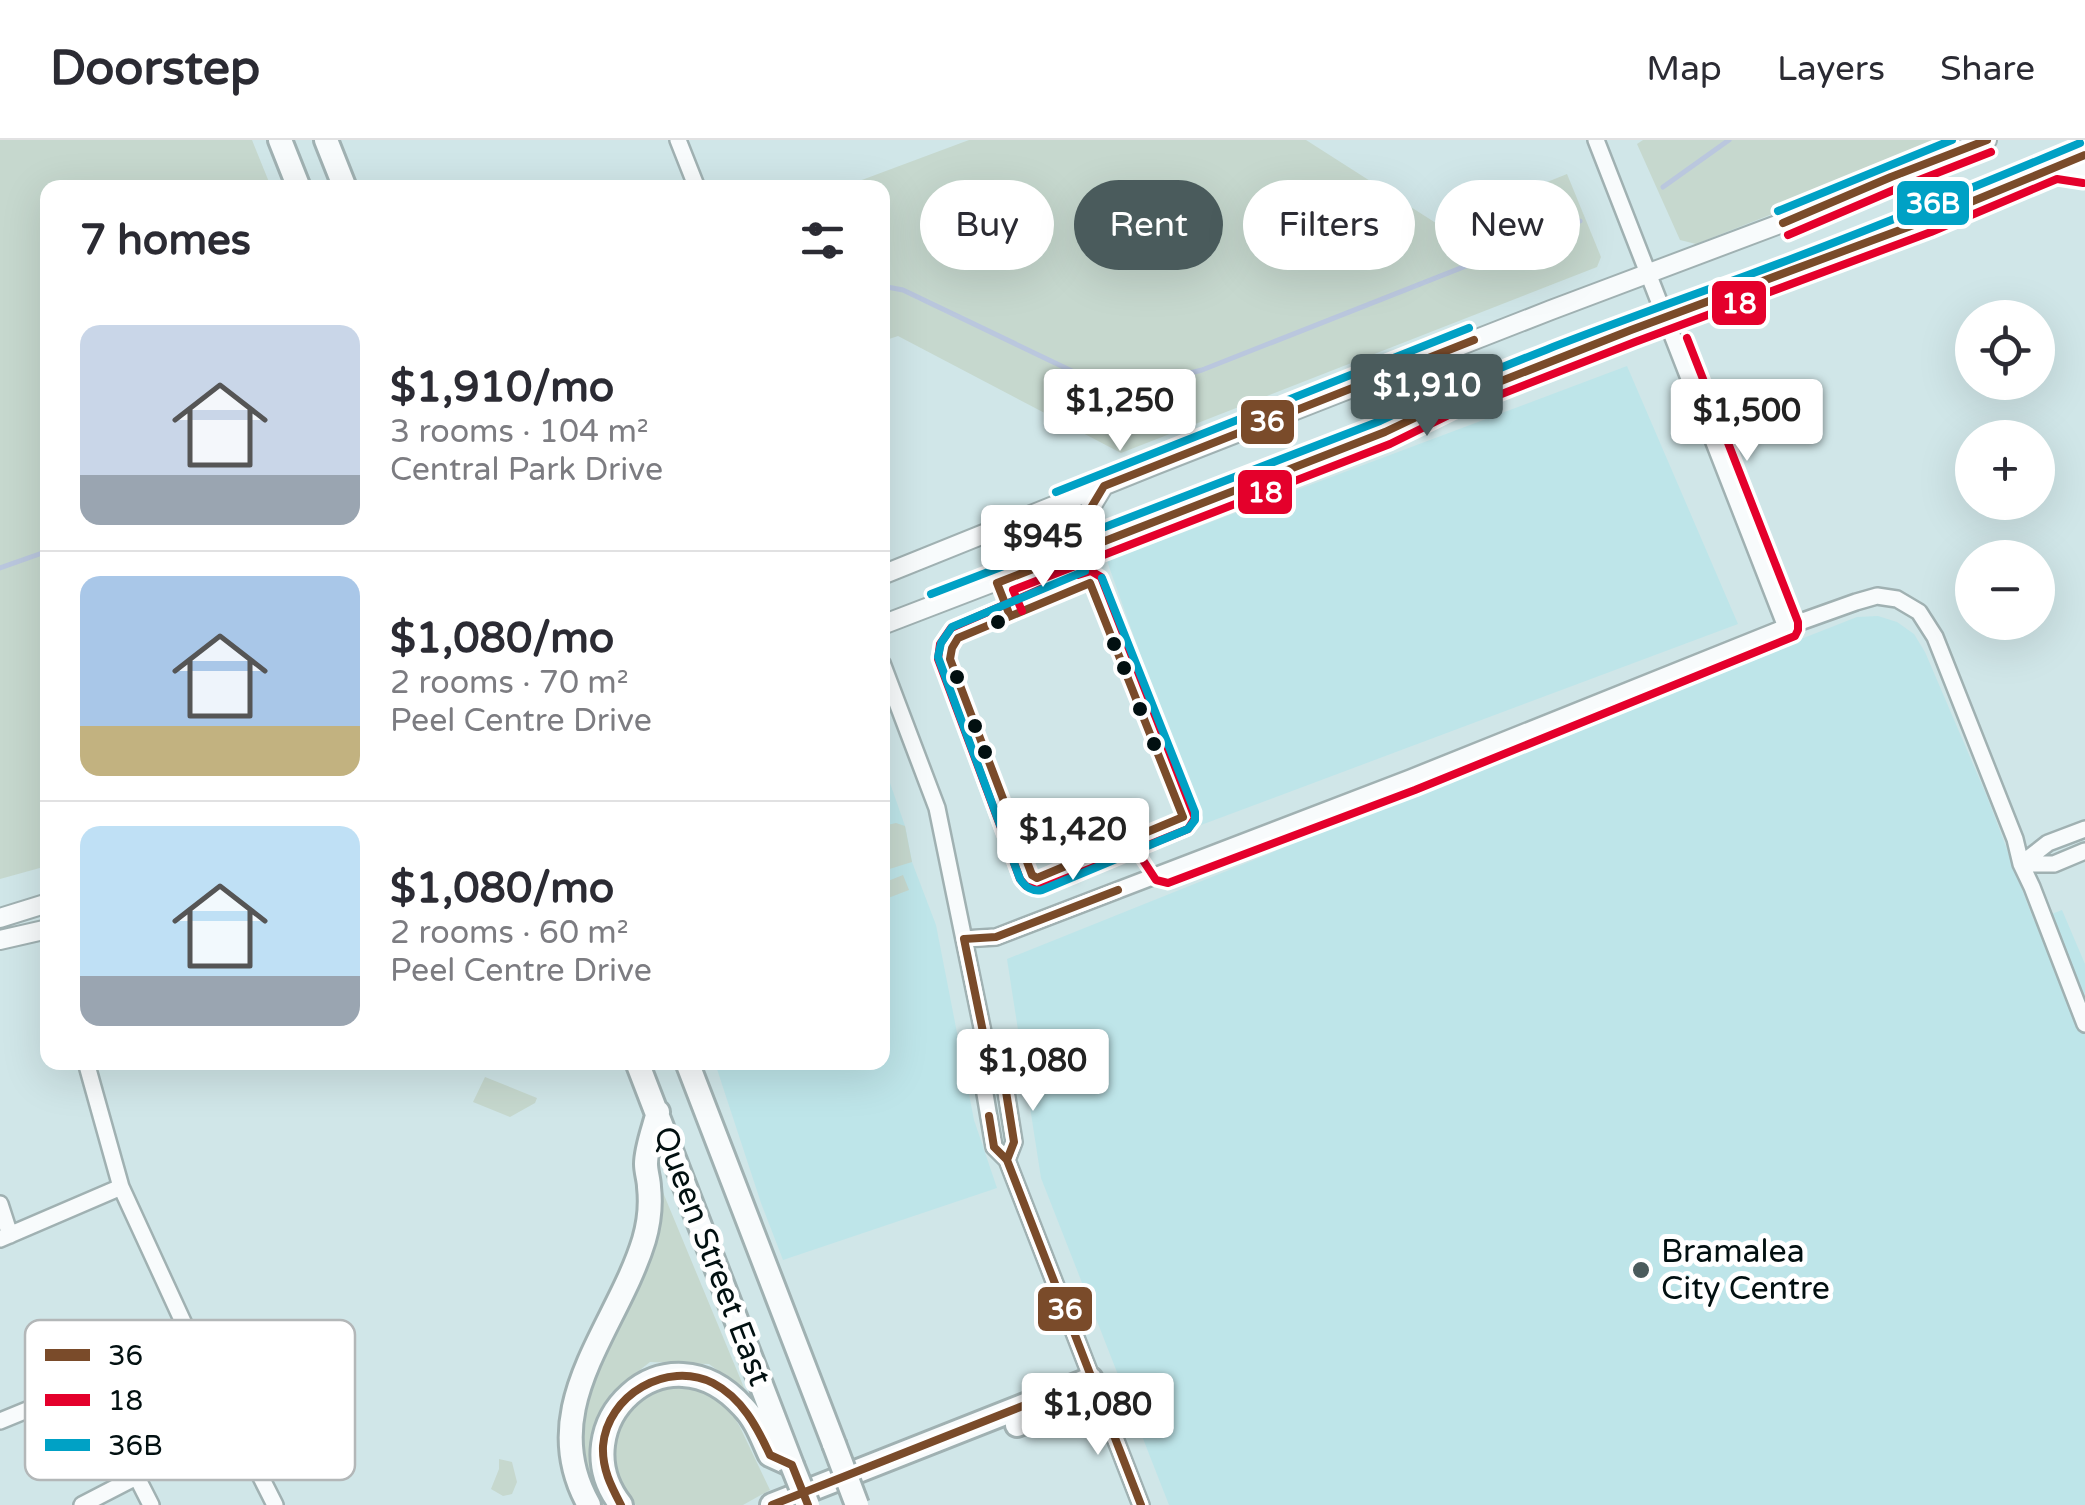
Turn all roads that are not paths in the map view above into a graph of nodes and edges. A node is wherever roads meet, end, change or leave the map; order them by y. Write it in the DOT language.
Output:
graph roads {
  1 [pos="280,140"];
  2 [pos="326,140"];
  3 [pos="678,140"];
  4 [pos="1596,140"];
  5 [pos="1987,140"];
  6 [pos="2085,155"];
  7 [pos="2055,166"];
  8 [pos="2085,171"];
  9 [pos="296,180"];
  10 [pos="342,180"];
  11 [pos="695,180"];
  12 [pos="1649,274"];
  13 [pos="1665,317"];
  14 [pos="1104,486"];
  15 [pos="1071,553"];
  16 [pos="890,572"];
  17 [pos="890,622"];
  18 [pos="1786,627"];
  19 [pos="890,684"];
  20 [pos="2085,829"];
  21 [pos="2085,851"];
  22 [pos="2021,864"];
  23 [pos="40,911"];
  24 [pos="0,918"];
  25 [pos="40,931"];
  26 [pos="0,940"];
  27 [pos="964,940"];
  28 [pos="2085,1024"];
  29 [pos="88,1070"];
  30 [pos="640,1070"];
  31 [pos="691,1070"];
  32 [pos="658,1112"];
  33 [pos="121,1186"];
  34 [pos="0,1204"];
  35 [pos="5,1237"];
  36 [pos="182,1320"];
  37 [pos="1094,1386"];
  38 [pos="25,1410"];
  39 [pos="0,1420"];
  40 [pos="792,1465"];
  41 [pos="130,1480"];
  42 [pos="140,1480"];
  43 [pos="262,1480"];
  44 [pos="82,1505"];
  45 [pos="151,1505"];
  46 [pos="275,1505"];
  47 [pos="589,1505"];
  48 [pos="621,1505"];
  49 [pos="772,1505"];
  50 [pos="808,1505"];
  51 [pos="857,1505"];
  52 [pos="1141,1505"];
  1 -- 9 [label="main road"];
  2 -- 10 [label="main road"];
  3 -- 11 [label="street"];
  4 -- 12 [label="street"];
  5 -- 12 [label="street"];
  6 -- 7 [label="street"];
  7 -- 8 [label="street"];
  7 -- 13 [label="street"];
  12 -- 13 [label="street"];
  12 -- 14 [label="street"];
  13 -- 15 [label="street"];
  13 -- 18 [label="street"];
  14 -- 15 [label="street"];
  14 -- 16 [label="street"];
  15 -- 17 [label="street"];
  18 -- 22 [label="street"];
  18 -- 27 [label="street"];
  19 -- 27 [label="street"];
  20 -- 22 [label="street"];
  21 -- 22 [label="street"];
  22 -- 28 [label="street"];
  23 -- 24 [label="street"];
  25 -- 26 [label="street"];
  27 -- 37 [label="street"];
  29 -- 33 [label="street"];
  30 -- 32 [label="main road, Queen Street East"];
  31 -- 51 [label="main road, Queen Street East, bridge"];
  32 -- 40 [label="main road, Queen Street East"];
  32 -- 47 [label="main road"];
  33 -- 35 [label="street"];
  33 -- 36 [label="street"];
  34 -- 35 [label="street"];
  37 -- 49 [label="main road"];
  37 -- 50 [label="main road"];
  37 -- 52 [label="street"];
  38 -- 39 [label="street"];
  40 -- 48 [label="main road"];
  40 -- 50 [label="main road, Queen Street East, bridge"];
  41 -- 44 [label="street"];
  42 -- 45 [label="street"];
  43 -- 46 [label="street"];
}
